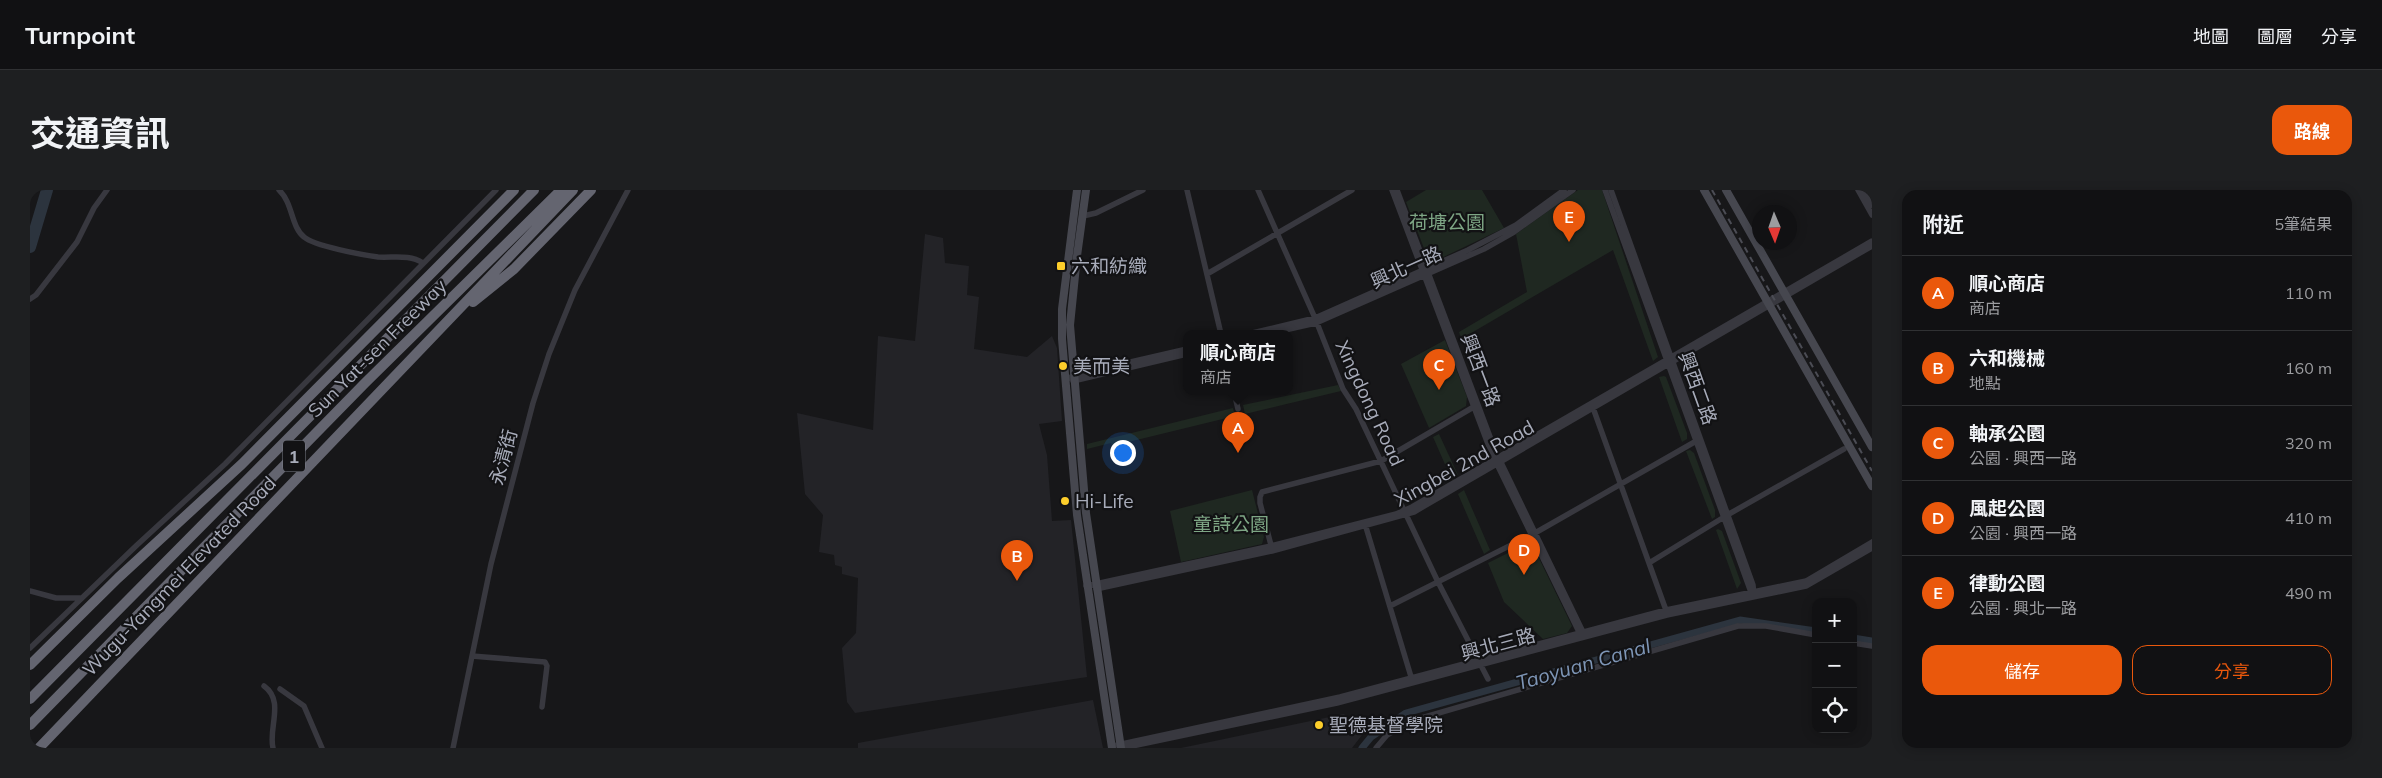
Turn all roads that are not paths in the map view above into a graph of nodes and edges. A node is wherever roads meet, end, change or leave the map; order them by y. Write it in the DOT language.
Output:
graph roads {
  1 [pos="108,190"];
  2 [pos="279,190"];
  3 [pos="496,190"];
  4 [pos="506,190"];
  5 [pos="514,190"];
  6 [pos="534,190"];
  7 [pos="561,190"];
  8 [pos="573,190"];
  9 [pos="591,190"];
  10 [pos="628,190"];
  11 [pos="1077,190"];
  12 [pos="1086,190"];
  13 [pos="1143,190"];
  14 [pos="1187,190"];
  15 [pos="1258,190"];
  16 [pos="1352,190"];
  17 [pos="1392,190"];
  18 [pos="1397,190"];
  19 [pos="1564,190"];
  20 [pos="1573,190"];
  21 [pos="1605,190"];
  22 [pos="1611,190"];
  23 [pos="1704,190"];
  24 [pos="1726,190"];
  25 [pos="1858,190"];
  26 [pos="1864,190"];
  27 [pos="1872,205"];
  28 [pos="1872,215"];
  29 [pos="1083,216"];
  30 [pos="1277,234"];
  31 [pos="1872,241"];
  32 [pos="460,243"];
  33 [pos="1872,246"];
  34 [pos="423,263"];
  35 [pos="1426,272"];
  36 [pos="1207,274"];
  37 [pos="1785,294"];
  38 [pos="30,299"];
  39 [pos="1768,303"];
  40 [pos="1315,320"];
  41 [pos="444,324"];
  42 [pos="1220,330"];
  43 [pos="1267,330"];
  44 [pos="1281,330"];
  45 [pos="1183,350"];
  46 [pos="1183,355"];
  47 [pos="1669,361"];
  48 [pos="1071,378"];
  49 [pos="1235,395"];
  50 [pos="1592,405"];
  51 [pos="1476,406"];
  52 [pos="1238,409"];
  53 [pos="1699,440"];
  54 [pos="1872,447"];
  55 [pos="1844,449"];
  56 [pos="1381,461"];
  57 [pos="1498,461"];
  58 [pos="1621,483"];
  59 [pos="1872,486"];
  60 [pos="1404,513"];
  61 [pos="1726,516"];
  62 [pos="1365,524"];
  63 [pos="1533,534"];
  64 [pos="1872,542"];
  65 [pos="1272,548"];
  66 [pos="1872,548"];
  67 [pos="1649,564"];
  68 [pos="1438,582"];
  69 [pos="1086,586"];
  70 [pos="1097,586"];
  71 [pos="30,591"];
  72 [pos="1753,594"];
  73 [pos="80,598"];
  74 [pos="1390,606"];
  75 [pos="1667,612"];
  76 [pos="1582,634"];
  77 [pos="1812,635"];
  78 [pos="1857,644"];
  79 [pos="1872,646"];
  80 [pos="30,648"];
  81 [pos="472,656"];
  82 [pos="33,662"];
  83 [pos="1478,662"];
  84 [pos="1412,679"];
  85 [pos="1488,679"];
  86 [pos="264,686"];
  87 [pos="280,689"];
  88 [pos="30,699"];
  89 [pos="542,707"];
  90 [pos="30,725"];
  91 [pos="1122,746"];
  92 [pos="39,748"];
  93 [pos="273,748"];
  94 [pos="322,748"];
  95 [pos="453,748"];
  96 [pos="1112,748"];
  97 [pos="1376,748"];
  1 -- 38 [label="street"];
  2 -- 34 [label="street"];
  3 -- 34 [label="street"];
  4 -- 32 [label="highway"];
  5 -- 32 [label="highway, Wugu-Yangmei Elevated Road / 1"];
  6 -- 88 [label="highway, Sun Yat-sen Freeway / 1"];
  7 -- 90 [label="highway, Sun Yat-sen Freeway / 1"];
  8 -- 41 [label="highway, Wugu-Yangmei Elevated Road / 1"];
  9 -- 41 [label="highway"];
  10 -- 81 [label="street, 永清街"];
  11 -- 48 [label="main road"];
  12 -- 29 [label="main road"];
  13 -- 29 [label="street"];
  14 -- 36 [label="street"];
  15 -- 30 [label="street, Xingdong Road"];
  16 -- 30 [label="street"];
  17 -- 35 [label="street"];
  18 -- 35 [label="street"];
  19 -- 35 [label="street"];
  20 -- 35 [label="street, 興北一路"];
  21 -- 47 [label="street"];
  22 -- 47 [label="street, 興西二路"];
  23 -- 39 [label="main road"];
  24 -- 37 [label="main road"];
  25 -- 28 [label="street"];
  26 -- 27 [label="street"];
  29 -- 48 [label="main road"];
  30 -- 36 [label="street"];
  30 -- 40 [label="street, Xingdong Road"];
  31 -- 37 [label="street, Xingbei 2nd Road"];
  32 -- 82 [label="highway, Wugu-Yangmei Elevated Road / 1"];
  33 -- 37 [label="street, Xingbei 2nd Road"];
  34 -- 73 [label="street"];
  35 -- 40 [label="street"];
  35 -- 51 [label="street, 興西一路"];
  36 -- 42 [label="street"];
  37 -- 39 [label="street, Xingbei 2nd Road"];
  37 -- 54 [label="main road"];
  39 -- 47 [label="street, Xingbei 2nd Road"];
  39 -- 59 [label="main road"];
  40 -- 43 [label="street"];
  40 -- 44 [label="street"];
  40 -- 56 [label="street, Xingdong Road"];
  41 -- 92 [label="highway, Wugu-Yangmei Elevated Road / 1"];
  45 -- 48 [label="street"];
  46 -- 48 [label="street"];
  47 -- 50 [label="street, Xingbei 2nd Road"];
  47 -- 53 [label="street, 興西二路"];
  48 -- 69 [label="main road"];
  48 -- 70 [label="main road"];
  49 -- 52 [label="street"];
  50 -- 57 [label="street, Xingbei 2nd Road"];
  50 -- 58 [label="street"];
  51 -- 56 [label="street"];
  51 -- 57 [label="street, 興西一路"];
  53 -- 58 [label="street"];
  53 -- 61 [label="street, 興西二路"];
  55 -- 61 [label="street"];
  56 -- 60 [label="street, Xingdong Road"];
  56 -- 65 [label="street"];
  57 -- 60 [label="street, Xingbei 2nd Road"];
  57 -- 63 [label="street, 興西一路"];
  58 -- 63 [label="street"];
  58 -- 67 [label="street"];
  60 -- 62 [label="street, Xingbei 2nd Road"];
  60 -- 68 [label="street, Xingdong Road"];
  61 -- 67 [label="street"];
  61 -- 72 [label="street, 興西二路"];
  62 -- 65 [label="street, Xingbei 2nd Road"];
  62 -- 74 [label="street"];
  63 -- 68 [label="street"];
  63 -- 76 [label="street"];
  64 -- 72 [label="street"];
  65 -- 70 [label="street, Xingbei 2nd Road"];
  66 -- 72 [label="street"];
  67 -- 75 [label="street"];
  68 -- 74 [label="street"];
  68 -- 83 [label="street, Xingdong Road"];
  69 -- 70 [label="street, Xingbei 2nd Road"];
  69 -- 96 [label="main road"];
  70 -- 91 [label="main road"];
  71 -- 73 [label="street"];
  72 -- 75 [label="street"];
  73 -- 80 [label="street"];
  74 -- 84 [label="street"];
  75 -- 76 [label="street"];
  76 -- 83 [label="street"];
  77 -- 97 [label="street"];
  78 -- 79 [label="street"];
  81 -- 89 [label="street"];
  81 -- 95 [label="street, 永清街"];
  83 -- 84 [label="street"];
  83 -- 85 [label="street, Xingdong Road"];
  84 -- 91 [label="street"];
  86 -- 93 [label="street"];
  87 -- 94 [label="street"];
  91 -- 96 [label="street"];
}
